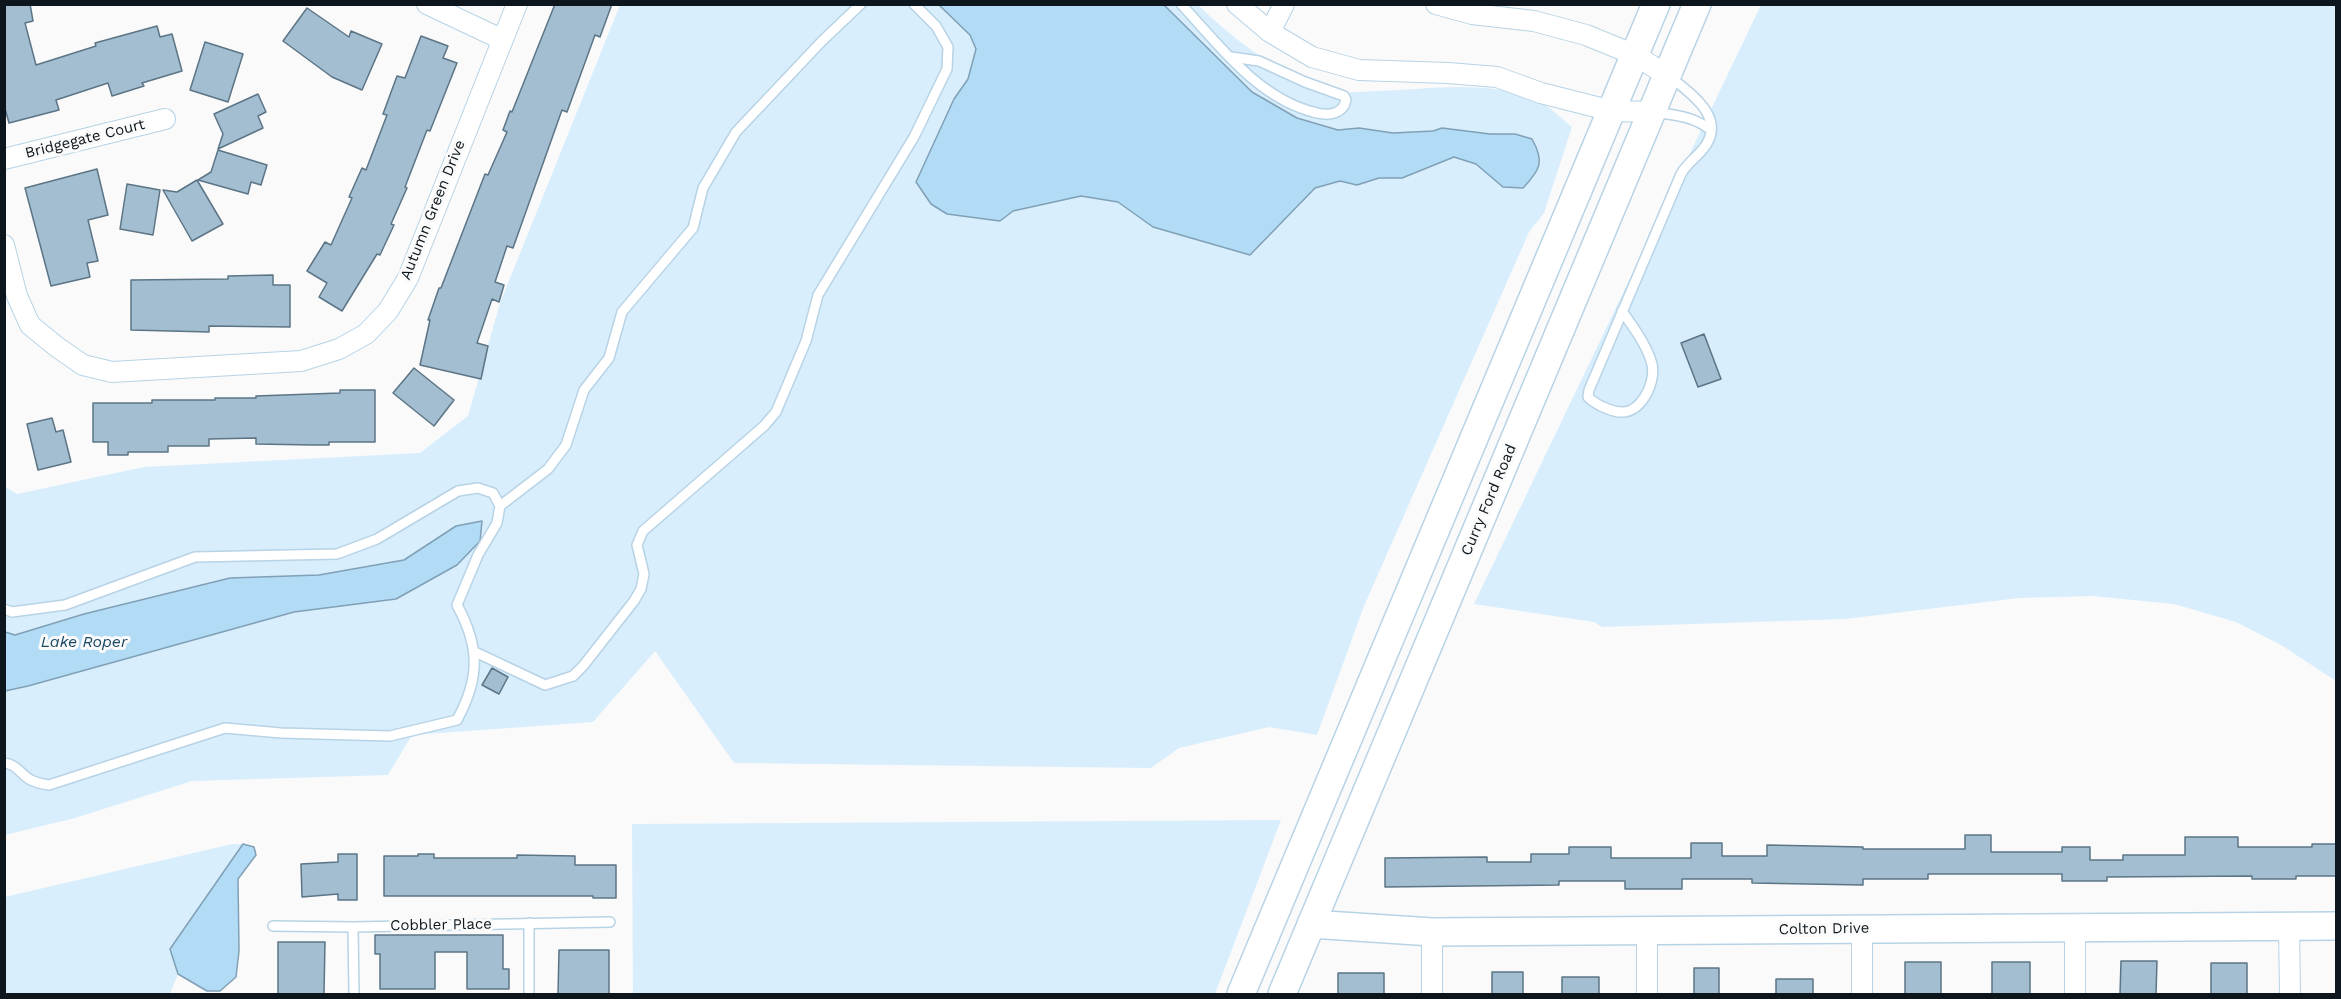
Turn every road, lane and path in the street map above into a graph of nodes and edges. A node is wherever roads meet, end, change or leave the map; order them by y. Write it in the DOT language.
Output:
graph roads {
  1 [pos="427,4"];
  2 [pos="517,4"];
  3 [pos="861,4"];
  4 [pos="914,4"];
  5 [pos="1182,4"];
  6 [pos="1284,4"];
  7 [pos="1436,4"];
  8 [pos="1656,4"];
  9 [pos="1697,4"];
  10 [pos="1242,6"];
  11 [pos="1270,32"];
  12 [pos="501,39"];
  13 [pos="1635,55"];
  14 [pos="1231,57"];
  15 [pos="1668,76"];
  16 [pos="1612,111"];
  17 [pos="1653,112"];
  18 [pos="165,119"];
  19 [pos="1711,129"];
  20 [pos="4,159"];
  21 [pos="4,245"];
  22 [pos="1622,311"];
  23 [pos="500,506"];
  24 [pos="1444,512"];
  25 [pos="4,609"];
  26 [pos="475,652"];
  27 [pos="4,763"];
  28 [pos="610,922"];
  29 [pos="529,923"];
  30 [pos="1311,924"];
  31 [pos="273,926"];
  32 [pos="2289,926"];
  33 [pos="2337,926"];
  34 [pos="353,927"];
  35 [pos="2074,927"];
  36 [pos="1862,928"];
  37 [pos="1647,931"];
  38 [pos="1432,932"];
  39 [pos="1267,933"];
  40 [pos="354,994"];
  41 [pos="529,994"];
  42 [pos="1241,994"];
  43 [pos="1267,994"];
  44 [pos="1281,994"];
  45 [pos="1432,994"];
  46 [pos="1647,994"];
  47 [pos="1862,994"];
  48 [pos="2075,994"];
  49 [pos="2290,994"];
  1 -- 12 [label="street"];
  2 -- 12 [label="street, Autumn Green Drive"];
  3 -- 23 [label="lane"];
  4 -- 26 [label="lane"];
  5 -- 14 [label="lane"];
  6 -- 11 [label="street"];
  7 -- 13 [label="street"];
  8 -- 13 [label="main road"];
  9 -- 15 [label="main road, Curry Ford Road"];
  10 -- 11 [label="street"];
  11 -- 16 [label="street"];
  12 -- 21 [label="street, Autumn Green Drive"];
  13 -- 15 [label="street"];
  13 -- 16 [label="main road"];
  14 -- 14 [label="lane"];
  15 -- 17 [label="main road, Curry Ford Road"];
  15 -- 19 [label="lane"];
  16 -- 17 [label="street"];
  16 -- 24 [label="main road"];
  17 -- 19 [label="lane"];
  17 -- 30 [label="main road, Curry Ford Road"];
  18 -- 20 [label="street, Bridgegate Court"];
  19 -- 22 [label="lane"];
  22 -- 22 [label="lane"];
  23 -- 25 [label="lane"];
  23 -- 26 [label="lane"];
  24 -- 30 [label="main road"];
  24 -- 39 [label="main road"];
  26 -- 27 [label="lane"];
  28 -- 29 [label="lane, Cobbler Place"];
  29 -- 34 [label="lane, Cobbler Place"];
  29 -- 41 [label="lane"];
  30 -- 38 [label="main road, Colton Drive"];
  30 -- 44 [label="main road, Curry Ford Road"];
  31 -- 34 [label="lane, Cobbler Place"];
  32 -- 33 [label="main road, Colton Drive"];
  32 -- 35 [label="main road, Colton Drive"];
  32 -- 49 [label="street"];
  34 -- 40 [label="lane"];
  35 -- 36 [label="main road, Colton Drive"];
  35 -- 48 [label="street"];
  36 -- 37 [label="main road, Colton Drive"];
  36 -- 47 [label="street"];
  37 -- 38 [label="main road, Colton Drive"];
  37 -- 46 [label="street"];
  38 -- 45 [label="street"];
  39 -- 42 [label="main road"];
  39 -- 43 [label="main road"];
}
